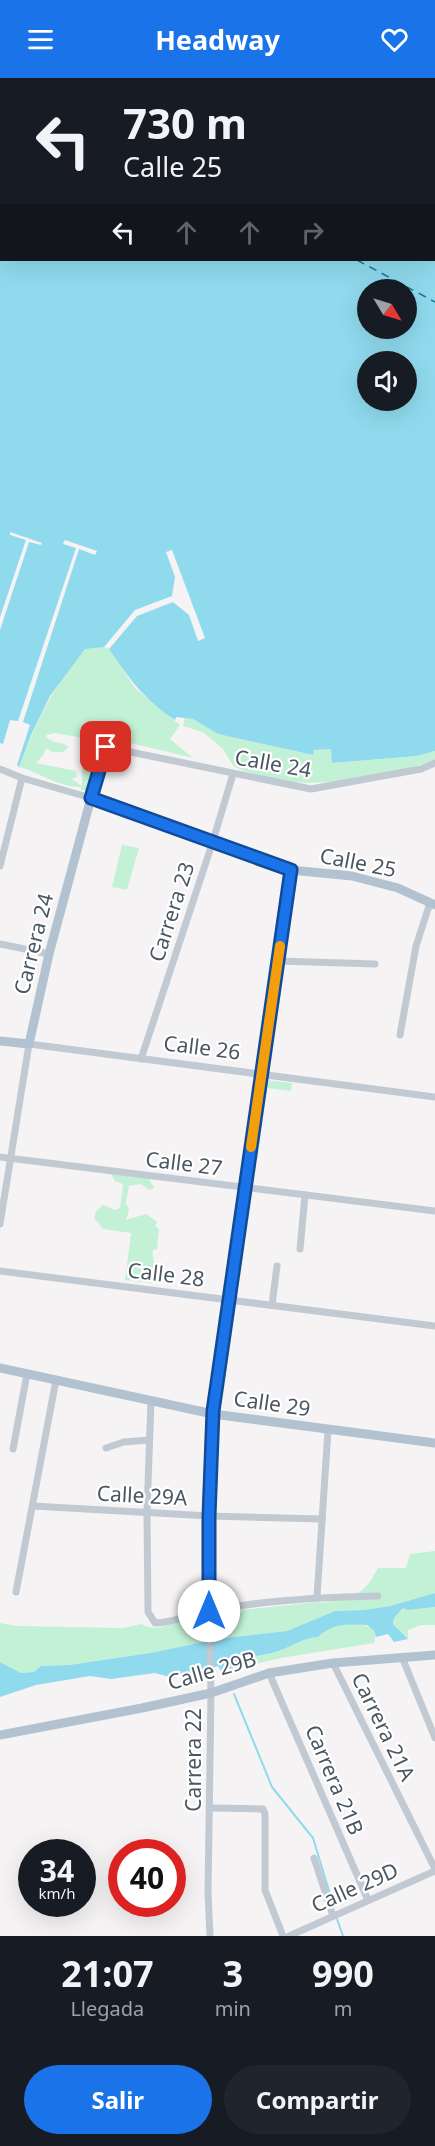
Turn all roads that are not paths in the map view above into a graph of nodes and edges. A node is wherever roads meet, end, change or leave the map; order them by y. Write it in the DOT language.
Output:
graph roads {
  1 [pos="106,747"];
  2 [pos="435,763"];
  3 [pos="0,769"];
  4 [pos="233,774"];
  5 [pos="22,778"];
  6 [pos="91,798"];
  7 [pos="213,840"];
  8 [pos="0,866"];
  9 [pos="291,870"];
  10 [pos="433,904"];
  11 [pos="0,945"];
  12 [pos="49,954"];
  13 [pos="278,961"];
  14 [pos="375,964"];
  15 [pos="400,1035"];
  16 [pos="0,1041"];
  17 [pos="29,1044"];
  18 [pos="141,1059"];
  19 [pos="262,1073"];
  20 [pos="435,1097"];
  21 [pos="0,1157"];
  22 [pos="10,1159"];
  23 [pos="245,1188"];
  24 [pos="305,1195"];
  25 [pos="2,1202"];
  26 [pos="435,1211"];
  27 [pos="0,1224"];
  28 [pos="300,1249"];
  29 [pos="277,1266"];
  30 [pos="0,1271"];
  31 [pos="229,1300"];
  32 [pos="272,1305"];
  33 [pos="435,1326"];
  34 [pos="1,1371"];
  35 [pos="27,1374"];
  36 [pos="56,1380"];
  37 [pos="151,1400"];
  38 [pos="213,1414"];
  39 [pos="328,1430"];
  40 [pos="149,1440"];
  41 [pos="435,1443"];
  42 [pos="106,1448"];
  43 [pos="13,1449"];
  44 [pos="33,1506"];
  45 [pos="147,1512"];
  46 [pos="209,1516"];
  47 [pos="322,1520"];
  48 [pos="16,1592"];
  49 [pos="378,1596"];
  50 [pos="317,1597"];
  51 [pos="209,1614"];
  52 [pos="435,1656"];
  53 [pos="402,1657"];
  54 [pos="333,1663"];
  55 [pos="269,1673"];
  56 [pos="211,1693"];
  57 [pos="434,1733"];
  58 [pos="0,1735"];
  59 [pos="211,1808"];
  60 [pos="314,1858"];
  61 [pos="435,1870"];
  62 [pos="368,1900"];
  63 [pos="333,1916"];
  64 [pos="210,1936"];
  65 [pos="288,1936"];
  1 -- 4 [label="street, Calle 24"];
  1 -- 6 [label="street, Carrera 24"];
  2 -- 4 [label="street, Calle 24"];
  3 -- 5 [label="street, Calle 25"];
  4 -- 7 [label="street, Carrera 23"];
  5 -- 6 [label="street, Calle 25"];
  5 -- 8 [label="street"];
  6 -- 7 [label="main road, Calle 25"];
  6 -- 12 [label="main road, Carrera 24"];
  7 -- 9 [label="main road, Calle 25"];
  7 -- 18 [label="street, Carrera 23"];
  9 -- 10 [label="main road, Calle 25"];
  9 -- 13 [label="street, Carrera 22"];
  10 -- 15 [label="street"];
  11 -- 12 [label="street"];
  12 -- 17 [label="main road, Carrera 24"];
  13 -- 14 [label="street"];
  13 -- 19 [label="street, Carrera 22"];
  16 -- 17 [label="main road, Calle 26"];
  17 -- 18 [label="street, Calle 26"];
  17 -- 22 [label="street, Carrera 24"];
  18 -- 19 [label="street, Calle 26"];
  19 -- 20 [label="street, Calle 26"];
  19 -- 23 [label="street, Carrera 22"];
  21 -- 22 [label="street, Calle 27"];
  22 -- 23 [label="street, Calle 27"];
  22 -- 25 [label="street, Carrera 24"];
  23 -- 24 [label="street, Calle 27"];
  23 -- 31 [label="street, Carrera 22"];
  24 -- 26 [label="street, Calle 27"];
  24 -- 28 [label="street"];
  25 -- 27 [label="street, Carrera 24"];
  29 -- 32 [label="street"];
  30 -- 31 [label="street, Calle 28"];
  31 -- 32 [label="street, Calle 28"];
  31 -- 38 [label="street, Carrera 22"];
  32 -- 33 [label="street, Calle 28"];
  34 -- 35 [label="main road, Calle 29"];
  35 -- 36 [label="main road, Calle 29"];
  35 -- 43 [label="street"];
  36 -- 37 [label="main road, Calle 29"];
  36 -- 44 [label="street"];
  37 -- 38 [label="main road, Calle 29"];
  37 -- 40 [label="street"];
  38 -- 39 [label="main road, Calle 29"];
  38 -- 46 [label="street, Carrera 22"];
  39 -- 41 [label="main road, Calle 29"];
  39 -- 47 [label="street"];
  40 -- 42 [label="street"];
  40 -- 45 [label="street"];
  44 -- 45 [label="street, Calle 29A"];
  44 -- 48 [label="street"];
  45 -- 46 [label="street, Calle 29A"];
  45 -- 51 [label="street"];
  46 -- 47 [label="street, Calle 29A"];
  46 -- 51 [label="street, Carrera 22"];
  47 -- 50 [label="street"];
  49 -- 50 [label="street"];
  50 -- 51 [label="street"];
  51 -- 56 [label="street, Carrera 22"];
  52 -- 53 [label="main road, Calle 29B"];
  53 -- 54 [label="main road, Calle 29B"];
  53 -- 57 [label="street"];
  54 -- 55 [label="main road, Calle 29B"];
  54 -- 61 [label="street, Carrera 21A"];
  55 -- 56 [label="main road, Calle 29B"];
  55 -- 62 [label="street, Carrera 21B"];
  56 -- 58 [label="main road, Calle 29B"];
  56 -- 59 [label="street, Carrera 22"];
  59 -- 64 [label="street, Carrera 22"];
  59 -- 65 [label="street"];
  60 -- 63 [label="street"];
  61 -- 62 [label="street, Calle 29D"];
  62 -- 63 [label="street, Calle 29D"];
  63 -- 65 [label="street, Calle 29D"];
}
